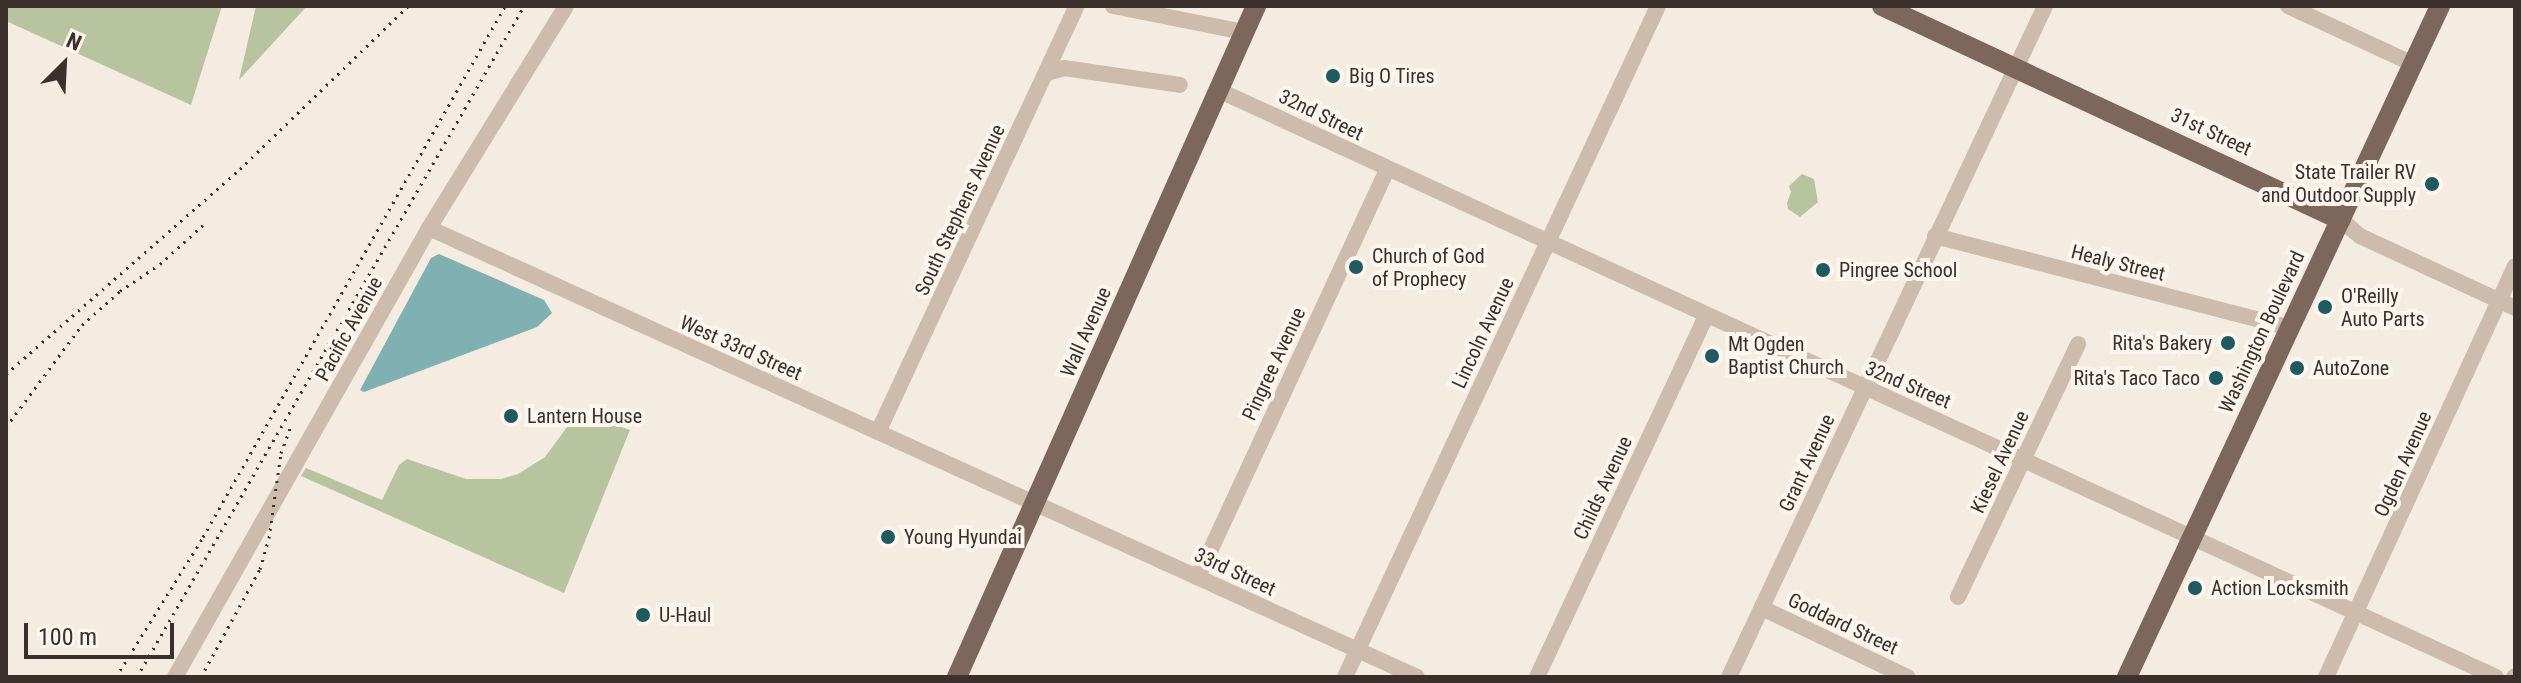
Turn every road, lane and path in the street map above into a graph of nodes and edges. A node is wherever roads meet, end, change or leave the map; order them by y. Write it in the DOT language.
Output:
graph roads {
  1 [pos="566,6"];
  2 [pos="1077,6"];
  3 [pos="1113,6"];
  4 [pos="1256,6"];
  5 [pos="1658,6"];
  6 [pos="1882,6"];
  7 [pos="2045,6"];
  8 [pos="2288,6"];
  9 [pos="2440,6"];
  10 [pos="1244,32"];
  11 [pos="2413,64"];
  12 [pos="2016,68"];
  13 [pos="1047,73"];
  14 [pos="1180,85"];
  15 [pos="1218,90"];
  16 [pos="1387,169"];
  17 [pos="2341,220"];
  18 [pos="429,228"];
  19 [pos="1935,236"];
  20 [pos="1547,242"];
  21 [pos="2515,266"];
  22 [pos="2499,300"];
  23 [pos="2515,308"];
  24 [pos="1706,316"];
  25 [pos="2291,328"];
  26 [pos="2078,344"];
  27 [pos="1864,387"];
  28 [pos="878,432"];
  29 [pos="2024,458"];
  30 [pos="1036,503"];
  31 [pos="2193,537"];
  32 [pos="1198,577"];
  33 [pos="1958,597"];
  34 [pos="1762,608"];
  35 [pos="2356,612"];
  36 [pos="1357,650"];
  37 [pos="175,677"];
  38 [pos="957,677"];
  39 [pos="1345,677"];
  40 [pos="1417,677"];
  41 [pos="1537,677"];
  42 [pos="1729,677"];
  43 [pos="1907,677"];
  44 [pos="2127,677"];
  45 [pos="2326,677"];
  46 [pos="2496,677"];
  1 -- 18 [label="street, Pacific Avenue"];
  2 -- 13 [label="street, South Stephens Avenue"];
  3 -- 10 [label="street"];
  4 -- 10 [label="main road, Wall Avenue"];
  5 -- 20 [label="street, Lincoln Avenue"];
  6 -- 12 [label="main road, 31st Street"];
  7 -- 12 [label="street, Grant Avenue"];
  8 -- 11 [label="street"];
  9 -- 11 [label="main road, Washington Boulevard"];
  10 -- 15 [label="main road, Wall Avenue"];
  11 -- 17 [label="main road, Washington Boulevard"];
  12 -- 17 [label="main road, 31st Street"];
  12 -- 19 [label="street, Grant Avenue"];
  13 -- 14 [label="street"];
  13 -- 28 [label="street, South Stephens Avenue"];
  15 -- 16 [label="street, 32nd Street"];
  15 -- 30 [label="main road, Wall Avenue"];
  16 -- 20 [label="street, 32nd Street"];
  16 -- 32 [label="street, Pingree Avenue"];
  17 -- 22 [label="street, 31st Street"];
  17 -- 25 [label="main road, Washington Boulevard"];
  18 -- 28 [label="street, West 33rd Street"];
  18 -- 37 [label="street, Pacific Avenue"];
  19 -- 25 [label="street, Healy Street"];
  19 -- 27 [label="street, Grant Avenue"];
  20 -- 24 [label="street, 32nd Street"];
  20 -- 36 [label="street, Lincoln Avenue"];
  21 -- 22 [label="street, Ogden Avenue"];
  22 -- 23 [label="street, 31st Street"];
  22 -- 35 [label="street, Ogden Avenue"];
  24 -- 27 [label="street, 32nd Street"];
  24 -- 41 [label="street, Childs Avenue"];
  25 -- 31 [label="main road, Washington Boulevard"];
  26 -- 29 [label="street, Kiesel Avenue"];
  27 -- 29 [label="street, 32nd Street"];
  27 -- 34 [label="street, Grant Avenue"];
  28 -- 30 [label="street, West 33rd Street"];
  29 -- 31 [label="street, 32nd Street"];
  29 -- 33 [label="street, Kiesel Avenue"];
  30 -- 32 [label="street, 33rd Street"];
  30 -- 38 [label="main road, Wall Avenue"];
  31 -- 35 [label="street, 32nd Street"];
  31 -- 44 [label="main road, Washington Boulevard"];
  32 -- 36 [label="street, 33rd Street"];
  34 -- 42 [label="street, Grant Avenue"];
  34 -- 43 [label="street, Goddard Street"];
  35 -- 45 [label="street, Ogden Avenue"];
  35 -- 46 [label="street, 32nd Street"];
  36 -- 39 [label="street, Lincoln Avenue"];
  36 -- 40 [label="street, 33rd Street"];
}
